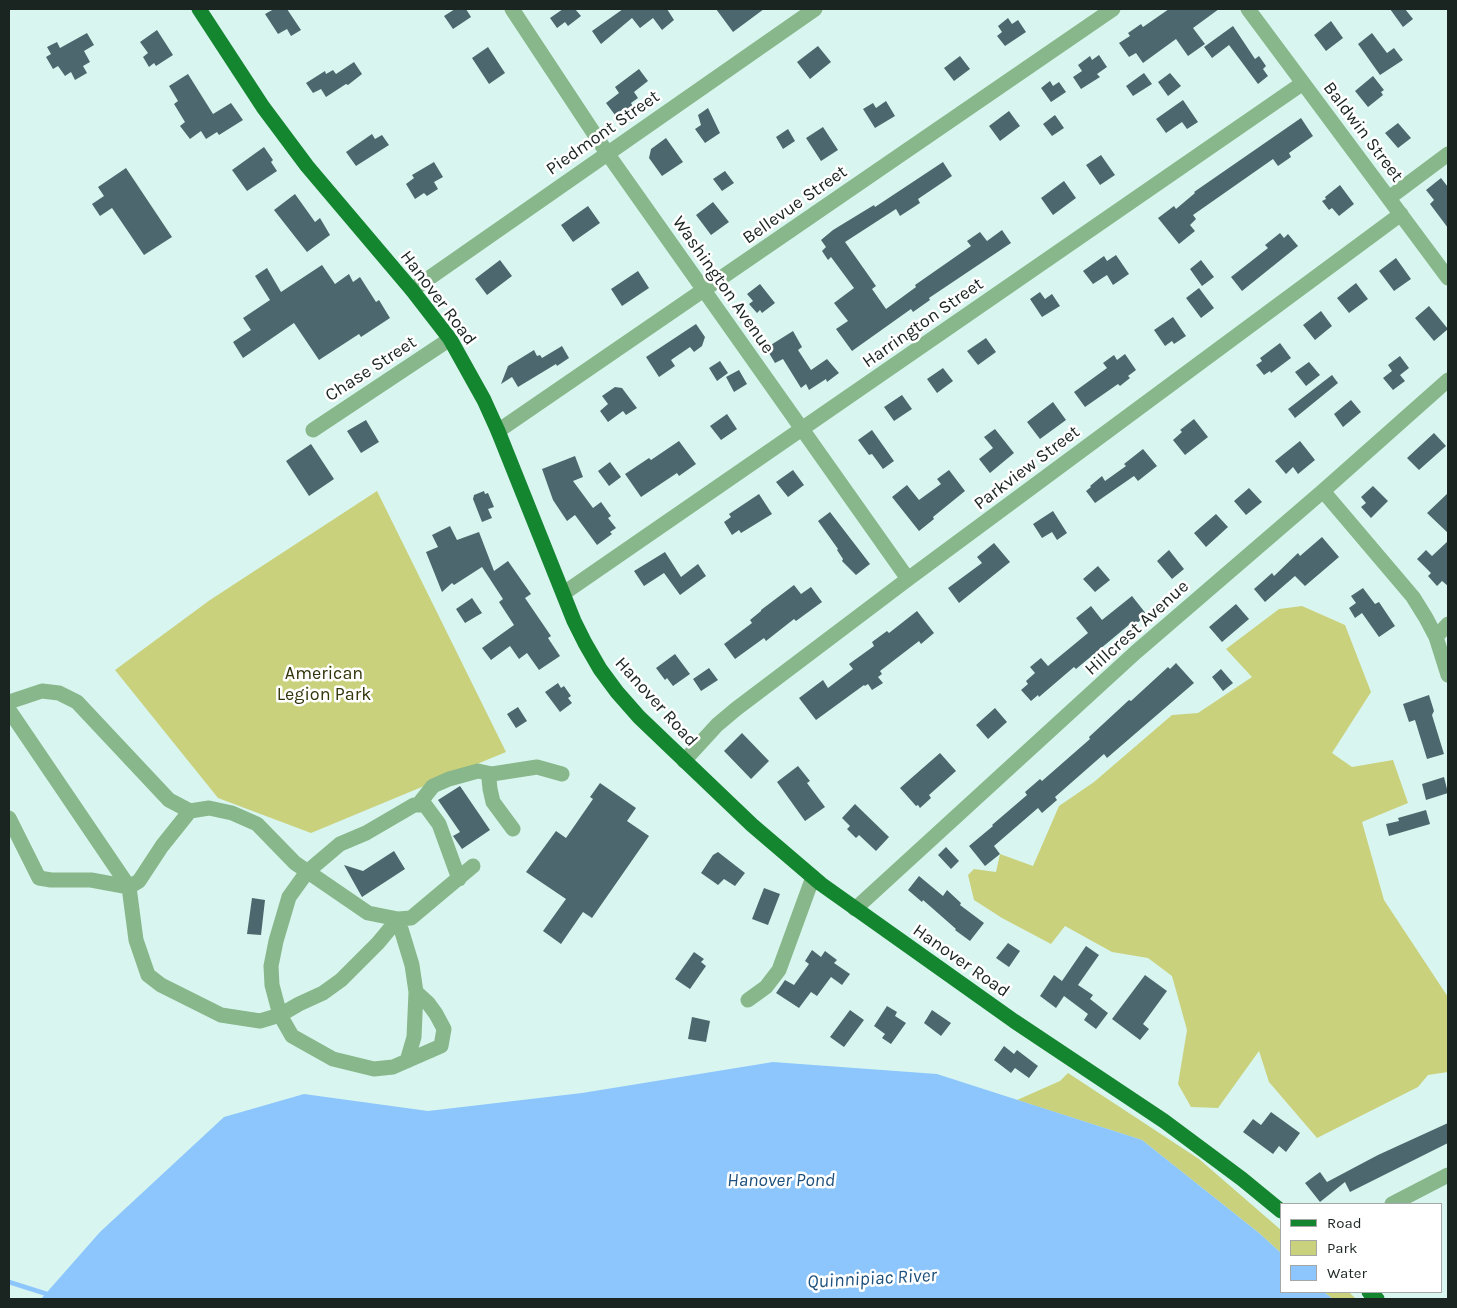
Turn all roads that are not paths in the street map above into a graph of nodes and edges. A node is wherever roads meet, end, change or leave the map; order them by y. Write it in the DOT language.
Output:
graph roads {
  1 [pos="199,9"];
  2 [pos="512,9"];
  3 [pos="815,9"];
  4 [pos="1113,9"];
  5 [pos="1248,9"];
  6 [pos="1303,83"];
  7 [pos="607,153"];
  8 [pos="1448,154"];
  9 [pos="1390,198"];
  10 [pos="1401,214"];
  11 [pos="1448,278"];
  12 [pos="412,290"];
  13 [pos="703,291"];
  14 [pos="450,340"];
  15 [pos="1448,380"];
  16 [pos="802,429"];
  17 [pos="313,430"];
  18 [pos="498,431"];
  19 [pos="1323,491"];
  20 [pos="908,580"];
  21 [pos="564,593"];
  22 [pos="1448,624"];
  23 [pos="1436,637"];
  24 [pos="1448,675"];
  25 [pos="9,702"];
  26 [pos="9,710"];
  27 [pos="684,761"];
  28 [pos="492,774"];
  29 [pos="562,774"];
  30 [pos="418,805"];
  31 [pos="190,811"];
  32 [pos="9,818"];
  33 [pos="513,829"];
  34 [pos="473,866"];
  35 [pos="307,872"];
  36 [pos="814,877"];
  37 [pos="459,879"];
  38 [pos="129,887"];
  39 [pos="855,909"];
  40 [pos="398,919"];
  41 [pos="416,992"];
  42 [pos="748,1000"];
  43 [pos="280,1015"];
  44 [pos="407,1061"];
  45 [pos="1448,1175"];
  46 [pos="1394,1203"];
  47 [pos="1280,1211"];
  1 -- 12 [label="main road, Hanover Road"];
  2 -- 7 [label="street, Washington Avenue"];
  3 -- 7 [label="street, Piedmont Street"];
  4 -- 13 [label="street, Bellevue Street"];
  5 -- 6 [label="street, Baldwin Street"];
  6 -- 9 [label="street, Baldwin Street"];
  6 -- 16 [label="street, Harrington Street"];
  7 -- 12 [label="street, Piedmont Street"];
  7 -- 13 [label="street, Washington Avenue"];
  8 -- 9 [label="street"];
  9 -- 10 [label="street, Baldwin Street"];
  10 -- 11 [label="street, Baldwin Street"];
  10 -- 20 [label="street, Parkview Street"];
  12 -- 14 [label="main road, Hanover Road"];
  13 -- 16 [label="street, Washington Avenue"];
  13 -- 18 [label="street, Bellevue Street"];
  14 -- 17 [label="street, Chase Street"];
  14 -- 18 [label="main road, Hanover Road"];
  15 -- 19 [label="street, Hillcrest Avenue"];
  16 -- 20 [label="street, Washington Avenue"];
  16 -- 21 [label="street, Harrington Street"];
  18 -- 21 [label="main road, Hanover Road"];
  19 -- 23 [label="street"];
  19 -- 39 [label="street, Hillcrest Avenue"];
  20 -- 27 [label="street, Parkview Street"];
  21 -- 27 [label="main road, Hanover Road"];
  22 -- 23 [label="street"];
  23 -- 24 [label="street"];
  25 -- 31 [label="street"];
  26 -- 38 [label="street"];
  27 -- 36 [label="main road, Hanover Road"];
  28 -- 29 [label="street"];
  28 -- 30 [label="street"];
  28 -- 33 [label="street"];
  30 -- 35 [label="street"];
  30 -- 37 [label="street"];
  31 -- 35 [label="street"];
  31 -- 38 [label="street"];
  32 -- 38 [label="street"];
  34 -- 37 [label="street"];
  35 -- 40 [label="street"];
  35 -- 43 [label="street"];
  36 -- 39 [label="main road, Hanover Road"];
  36 -- 42 [label="street"];
  37 -- 40 [label="street"];
  38 -- 43 [label="street"];
  39 -- 47 [label="main road, Hanover Road"];
  40 -- 41 [label="street"];
  40 -- 43 [label="street"];
  41 -- 44 [label="street"];
  41 -- 44 [label="street"];
  43 -- 44 [label="street"];
  45 -- 46 [label="street"];
}
